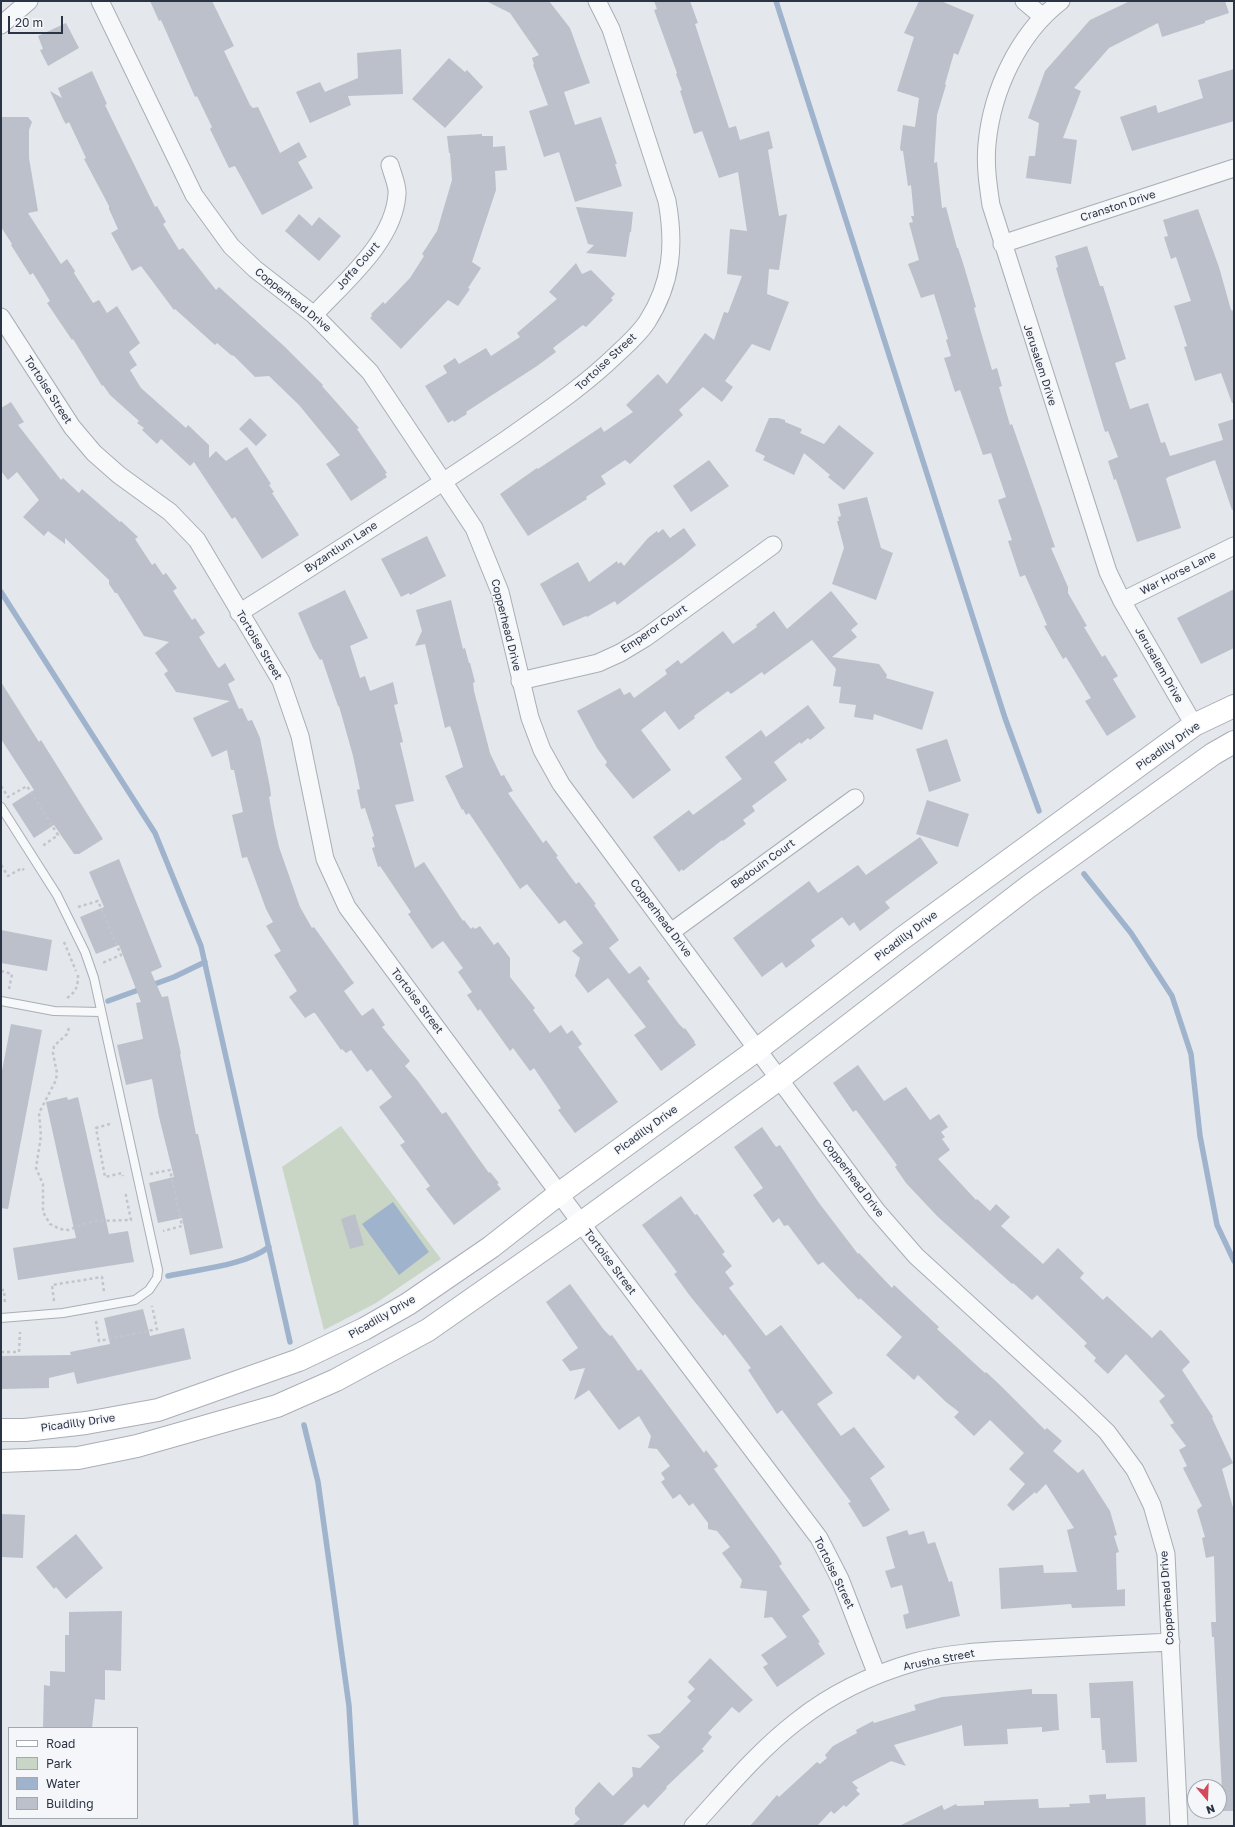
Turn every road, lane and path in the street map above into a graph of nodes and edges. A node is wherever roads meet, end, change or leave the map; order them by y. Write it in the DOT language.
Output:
graph roads {
  1 [pos="29,1"];
  2 [pos="100,1"];
  3 [pos="597,1"];
  4 [pos="1024,1"];
  5 [pos="1061,1"];
  6 [pos="1043,18"];
  7 [pos="1,25"];
  8 [pos="390,165"];
  9 [pos="1233,171"];
  10 [pos="1002,244"];
  11 [pos="314,315"];
  12 [pos="1,317"];
  13 [pos="443,482"];
  14 [pos="773,545"];
  15 [pos="1234,546"];
  16 [pos="1122,601"];
  17 [pos="240,613"];
  18 [pos="520,681"];
  19 [pos="1234,706"];
  20 [pos="1194,725"];
  21 [pos="1234,742"];
  22 [pos="1,786"];
  23 [pos="855,798"];
  24 [pos="1,807"];
  25 [pos="43,854"];
  26 [pos="1,865"];
  27 [pos="26,874"];
  28 [pos="75,903"];
  29 [pos="671,932"];
  30 [pos="62,939"];
  31 [pos="102,963"];
  32 [pos="1,971"];
  33 [pos="16,991"];
  34 [pos="65,998"];
  35 [pos="1,1001"];
  36 [pos="101,1012"];
  37 [pos="69,1028"];
  38 [pos="758,1049"];
  39 [pos="780,1079"];
  40 [pos="110,1124"];
  41 [pos="148,1174"];
  42 [pos="123,1180"];
  43 [pos="124,1186"];
  44 [pos="560,1193"];
  45 [pos="581,1223"];
  46 [pos="161,1231"];
  47 [pos="1,1290"];
  48 [pos="104,1292"];
  49 [pos="47,1302"];
  50 [pos="12,1305"];
  51 [pos="152,1306"];
  52 [pos="1,1318"];
  53 [pos="96,1321"];
  54 [pos="371,1326"];
  55 [pos="20,1332"];
  56 [pos="1,1352"];
  57 [pos="387,1353"];
  58 [pos="1,1430"];
  59 [pos="1,1461"];
  60 [pos="1171,1642"];
  61 [pos="877,1675"];
  62 [pos="693,1826"];
  63 [pos="1179,1826"];
  1 -- 7 [label="street"];
  2 -- 11 [label="street, Copperhead Drive"];
  3 -- 13 [label="street, Tortoise Street"];
  4 -- 6 [label="street"];
  5 -- 6 [label="street, Jerusalem Drive"];
  6 -- 10 [label="street, Jerusalem Drive"];
  8 -- 11 [label="street, Joffa Court"];
  9 -- 10 [label="street, Cranston Drive"];
  10 -- 16 [label="street, Jerusalem Drive"];
  11 -- 13 [label="street, Copperhead Drive"];
  12 -- 17 [label="street, Tortoise Street"];
  13 -- 17 [label="street, Byzantium Lane"];
  13 -- 18 [label="street, Copperhead Drive"];
  14 -- 18 [label="street, Emperor Court"];
  15 -- 16 [label="street, War Horse Lane"];
  16 -- 20 [label="street, Jerusalem Drive"];
  17 -- 44 [label="street, Tortoise Street"];
  18 -- 29 [label="street, Copperhead Drive"];
  19 -- 20 [label="street, Picadilly Drive"];
  20 -- 38 [label="street, Picadilly Drive"];
  21 -- 39 [label="street"];
  22 -- 25 [label="path"];
  23 -- 29 [label="street, Bedouin Court"];
  24 -- 36 [label="lane"];
  26 -- 27 [label="path"];
  28 -- 31 [label="path"];
  29 -- 38 [label="street, Copperhead Drive"];
  30 -- 34 [label="path"];
  32 -- 33 [label="path"];
  35 -- 36 [label="lane"];
  36 -- 52 [label="lane"];
  37 -- 43 [label="path"];
  38 -- 39 [label="street, Copperhead Drive"];
  38 -- 44 [label="street, Picadilly Drive"];
  39 -- 45 [label="street"];
  39 -- 60 [label="street, Copperhead Drive"];
  40 -- 42 [label="path"];
  41 -- 46 [label="path"];
  44 -- 45 [label="street, Tortoise Street"];
  44 -- 54 [label="street, Picadilly Drive"];
  45 -- 57 [label="street"];
  45 -- 61 [label="street, Tortoise Street"];
  47 -- 50 [label="path"];
  48 -- 49 [label="path"];
  51 -- 53 [label="path"];
  54 -- 57 [label="street"];
  54 -- 58 [label="street, Picadilly Drive"];
  55 -- 56 [label="path"];
  57 -- 59 [label="street"];
  60 -- 61 [label="street, Arusha Street"];
  60 -- 63 [label="street, Copperhead Drive"];
  61 -- 62 [label="street, Arusha Street"];
}
